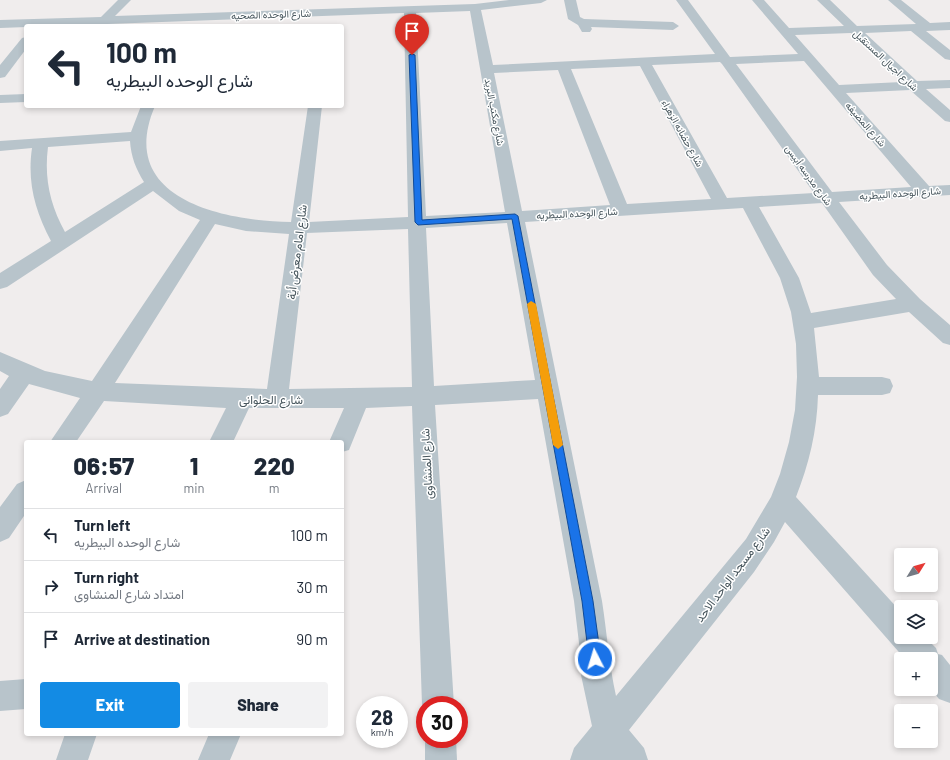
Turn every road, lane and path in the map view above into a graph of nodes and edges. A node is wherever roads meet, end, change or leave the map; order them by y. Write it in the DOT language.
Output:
graph roads {
  1 [pos="328,0"];
  2 [pos="541,0"];
  3 [pos="570,0"];
  4 [pos="682,0"];
  5 [pos="758,0"];
  6 [pos="823,0"];
  7 [pos="894,0"];
  8 [pos="122,2"];
  9 [pos="449,4"];
  10 [pos="103,6"];
  11 [pos="192,6"];
  12 [pos="475,7"];
  13 [pos="410,10"];
  14 [pos="327,12"];
  15 [pos="258,20"];
  16 [pos="103,21"];
  17 [pos="186,22"];
  18 [pos="0,24"];
  19 [pos="39,24"];
  20 [pos="326,24"];
  21 [pos="673,26"];
  22 [pos="950,26"];
  23 [pos="921,27"];
  24 [pos="854,30"];
  25 [pos="786,32"];
  26 [pos="24,43"];
  27 [pos="950,56"];
  28 [pos="808,57"];
  29 [pos="24,58"];
  30 [pos="12,59"];
  31 [pos="725,59"];
  32 [pos="644,62"];
  33 [pos="563,65"];
  34 [pos="487,69"];
  35 [pos="0,74"];
  36 [pos="950,84"];
  37 [pos="914,86"];
  38 [pos="836,89"];
  39 [pos="24,98"];
  40 [pos="0,99"];
  41 [pos="147,108"];
  42 [pos="315,108"];
  43 [pos="950,118"];
  44 [pos="138,136"];
  45 [pos="42,142"];
  46 [pos="0,146"];
  47 [pos="154,183"];
  48 [pos="950,190"];
  49 [pos="924,191"];
  50 [pos="825,198"];
  51 [pos="748,202"];
  52 [pos="722,204"];
  53 [pos="621,210"];
  54 [pos="515,216"];
  55 [pos="210,218"];
  56 [pos="418,222"];
  57 [pos="299,228"];
  58 [pos="61,242"];
  59 [pos="0,282"];
  60 [pos="913,304"];
  61 [pos="802,322"];
  62 [pos="950,337"];
  63 [pos="0,361"];
  64 [pos="24,373"];
  65 [pos="808,386"];
  66 [pos="882,386"];
  67 [pos="548,389"];
  68 [pos="98,391"];
  69 [pos="0,392"];
  70 [pos="422,397"];
  71 [pos="359,398"];
  72 [pos="242,399"];
  73 [pos="277,399"];
  74 [pos="0,407"];
  75 [pos="63,440"];
  76 [pos="222,440"];
  77 [pos="342,440"];
  78 [pos="24,495"];
  79 [pos="783,501"];
  80 [pos="0,529"];
  81 [pos="894,625"];
  82 [pos="911,644"];
  83 [pos="918,652"];
  84 [pos="938,674"];
  85 [pos="950,688"];
  86 [pos="24,694"];
  87 [pos="0,696"];
  88 [pos="438,696"];
  89 [pos="80,736"];
  90 [pos="223,736"];
  91 [pos="606,745"];
  92 [pos="440,748"];
  93 [pos="72,760"];
  94 [pos="214,760"];
  95 [pos="441,760"];
  96 [pos="586,760"];
  97 [pos="632,760"];
  1 -- 14 [label="street"];
  2 -- 12 [label="street, شارع الوحده الصحيه"];
  3 -- 21 [label="street"];
  4 -- 31 [label="street, شارع مدرسه أبيس"];
  5 -- 25 [label="street, شارع المضيفه"];
  6 -- 24 [label="street, شارع اجيال المستقبل"];
  7 -- 23 [label="street"];
  8 -- 10 [label="street"];
  8 -- 16 [label="street"];
  9 -- 12 [label="street, شارع الوحده الصحيه"];
  9 -- 13 [label="street, شارع الوحده الصحيه"];
  11 -- 17 [label="street"];
  12 -- 34 [label="street, شارع مكتب البريد"];
  13 -- 14 [label="street, شارع الوحده الصحيه"];
  13 -- 56 [label="street, شارع المنشاوى"];
  14 -- 15 [label="street, شارع الوحده الصحيه"];
  14 -- 20 [label="street"];
  15 -- 17 [label="street, شارع الوحده الصحيه"];
  16 -- 17 [label="street, شارع الوحده الصحيه"];
  16 -- 19 [label="street, شارع الوحده الصحيه"];
  18 -- 19 [label="street, شارع الوحده الصحيه"];
  22 -- 23 [label="street"];
  23 -- 24 [label="street"];
  23 -- 27 [label="street"];
  24 -- 25 [label="street"];
  24 -- 37 [label="street, شارع اجيال المستقبل"];
  25 -- 28 [label="street, شارع المضيفه"];
  26 -- 30 [label="street"];
  28 -- 31 [label="street"];
  28 -- 38 [label="street, شارع المضيفه"];
  29 -- 30 [label="street"];
  30 -- 35 [label="street"];
  31 -- 32 [label="street"];
  31 -- 50 [label="street, شارع مدرسه أبيس"];
  32 -- 33 [label="street"];
  32 -- 52 [label="street, شارع حضانه الزهراء"];
  33 -- 34 [label="street"];
  33 -- 53 [label="street"];
  34 -- 54 [label="street, شارع مكتب البريد"];
  36 -- 37 [label="street"];
  37 -- 38 [label="street"];
  37 -- 43 [label="street, شارع اجيال المستقبل"];
  38 -- 49 [label="street, شارع المضيفه"];
  39 -- 40 [label="street"];
  41 -- 44 [label="street, شارع الوحده البيطريه"];
  42 -- 57 [label="street, شارع امام معرض أية"];
  44 -- 45 [label="street"];
  44 -- 47 [label="street, شارع الوحده البيطريه"];
  45 -- 46 [label="street"];
  45 -- 58 [label="street"];
  47 -- 55 [label="street, شارع الوحده البيطريه"];
  47 -- 58 [label="street"];
  48 -- 49 [label="street, شارع الوحده البيطريه"];
  49 -- 50 [label="street, شارع الوحده البيطريه"];
  50 -- 51 [label="street, شارع الوحده البيطريه"];
  50 -- 60 [label="street, شارع مدرسه أبيس"];
  51 -- 52 [label="street, شارع الوحده البيطريه"];
  51 -- 61 [label="street, شارع مسجد الواحد الاحد"];
  52 -- 53 [label="street, شارع الوحده البيطريه"];
  53 -- 54 [label="street, شارع الوحده البيطريه"];
  54 -- 56 [label="street, شارع الوحده البيطريه"];
  54 -- 67 [label="street, شارع مكتب البريد"];
  55 -- 57 [label="street, شارع الوحده البيطريه"];
  55 -- 68 [label="street"];
  56 -- 57 [label="street, شارع الوحده البيطريه"];
  56 -- 70 [label="street, شارع المنشاوى"];
  57 -- 73 [label="street, شارع امام معرض أية"];
  58 -- 59 [label="street"];
  60 -- 61 [label="street"];
  60 -- 62 [label="street, شارع مدرسه أبيس"];
  61 -- 65 [label="street, شارع مسجد الواحد الاحد"];
  63 -- 64 [label="street, شارع الحلوانى"];
  64 -- 68 [label="street, شارع الحلوانى"];
  64 -- 69 [label="street"];
  64 -- 74 [label="street"];
  65 -- 66 [label="street"];
  65 -- 79 [label="street, شارع مسجد الواحد الاحد"];
  67 -- 70 [label="street, شارع الحلوانى"];
  67 -- 91 [label="street, شارع مكتب البريد"];
  68 -- 72 [label="street, شارع الحلوانى"];
  68 -- 75 [label="street"];
  70 -- 71 [label="street, شارع الحلوانى"];
  70 -- 88 [label="street, شارع المنشاوى"];
  71 -- 73 [label="street, شارع الحلوانى"];
  71 -- 77 [label="street"];
  72 -- 73 [label="street, شارع الحلوانى"];
  72 -- 76 [label="street"];
  78 -- 80 [label="street"];
  79 -- 81 [label="street"];
  79 -- 91 [label="street, شارع مسجد الواحد الاحد"];
  82 -- 83 [label="street"];
  84 -- 85 [label="street"];
  86 -- 87 [label="street"];
  89 -- 93 [label="street"];
  90 -- 94 [label="street"];
  91 -- 96 [label="street, شارع مسجد الواحد الاحد"];
  91 -- 97 [label="street"];
  92 -- 95 [label="street"];
}
